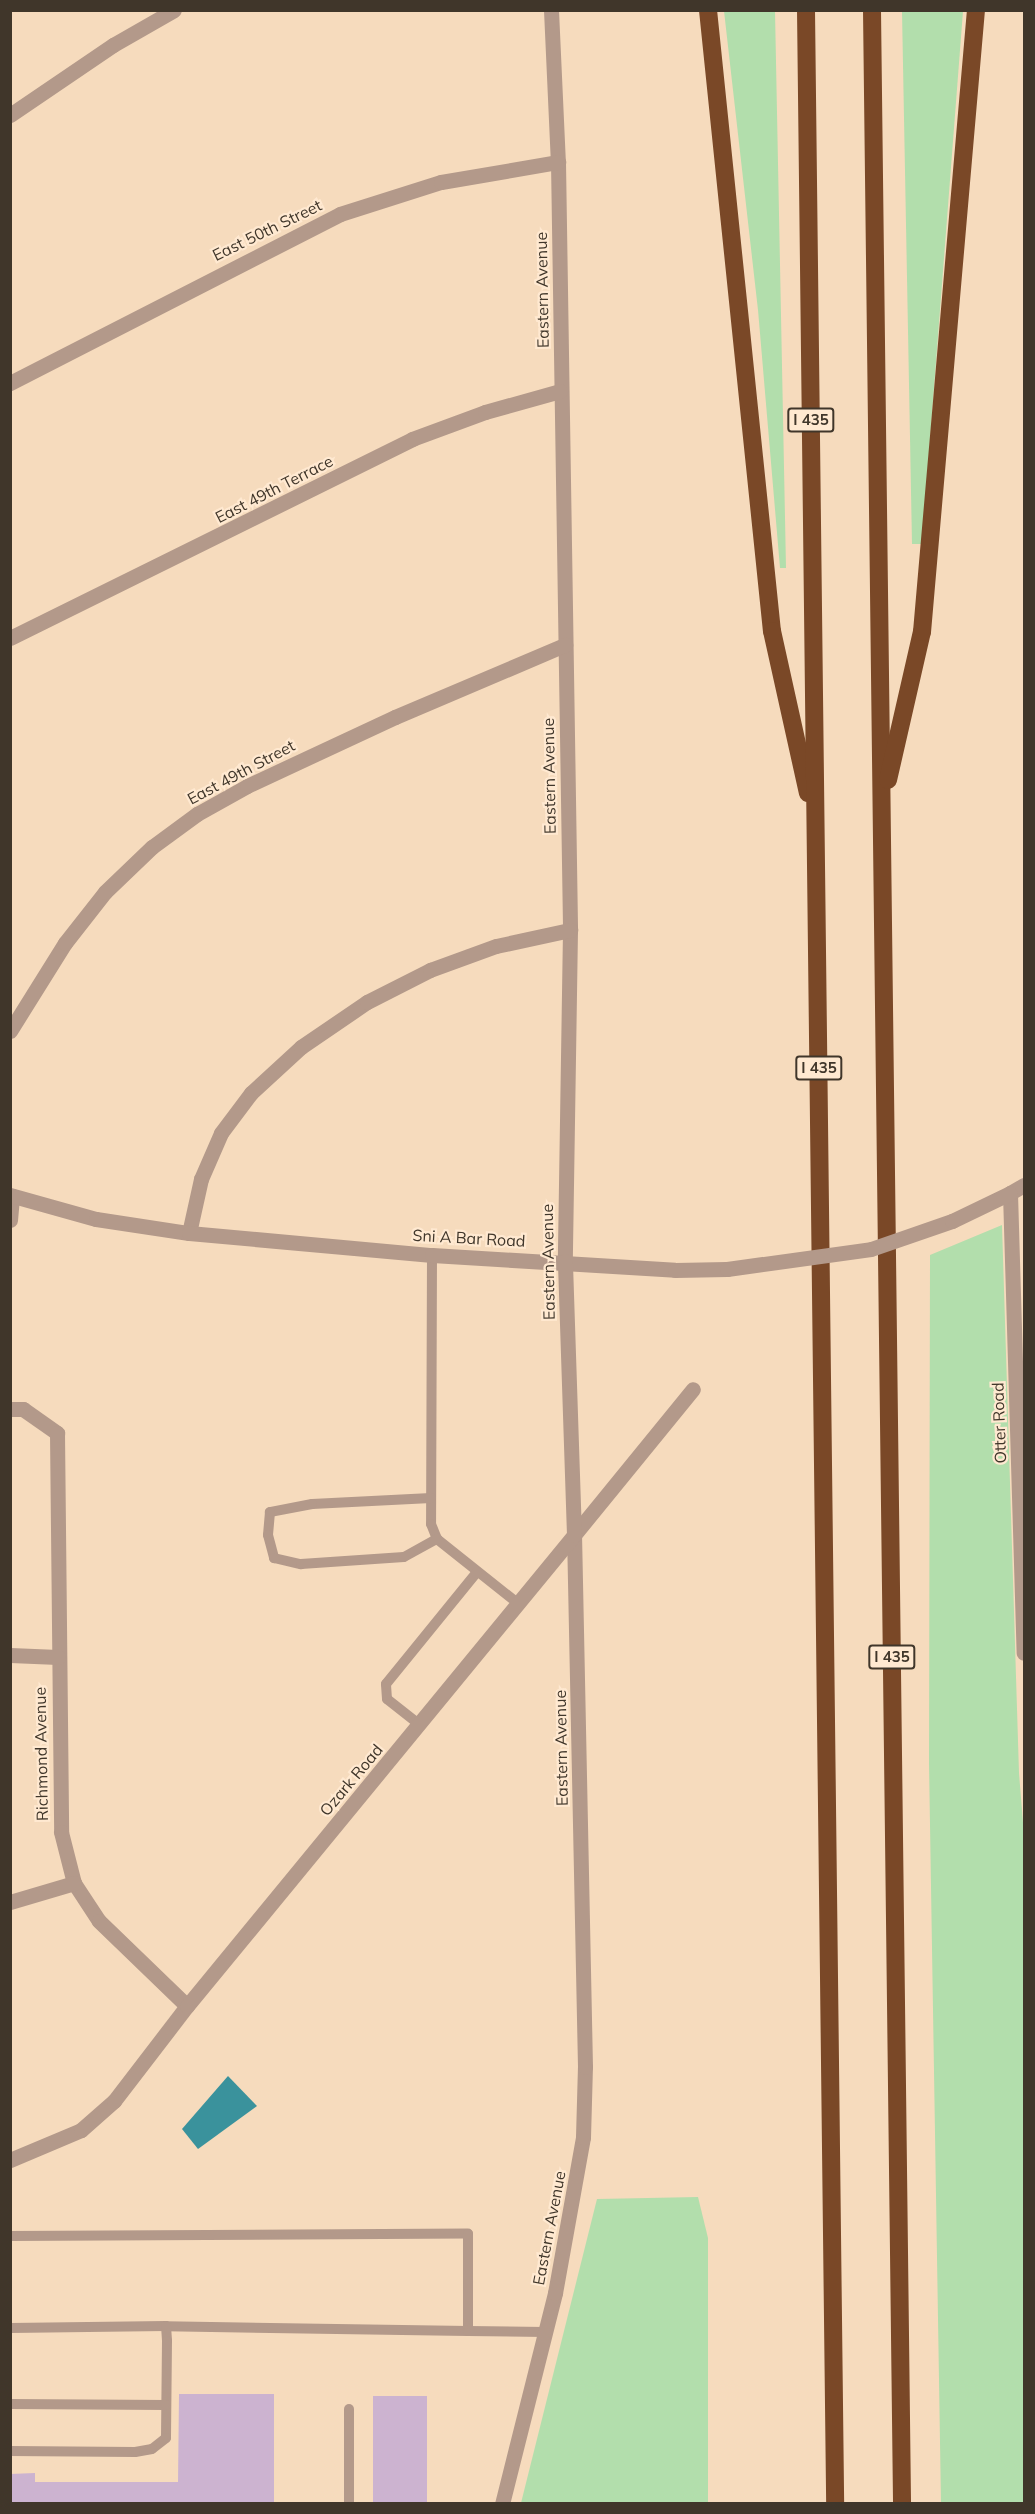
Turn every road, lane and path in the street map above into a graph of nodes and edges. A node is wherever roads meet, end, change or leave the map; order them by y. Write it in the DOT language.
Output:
graph roads {
  1 [pos="174,10"];
  2 [pos="551,10"];
  3 [pos="708,10"];
  4 [pos="807,10"];
  5 [pos="872,10"];
  6 [pos="976,10"];
  7 [pos="10,115"];
  8 [pos="558,162"];
  9 [pos="10,383"];
  10 [pos="560,391"];
  11 [pos="10,638"];
  12 [pos="565,645"];
  13 [pos="881,811"];
  14 [pos="816,829"];
  15 [pos="570,930"];
  16 [pos="10,1031"];
  17 [pos="1024,1185"];
  18 [pos="1010,1193"];
  19 [pos="11,1195"];
  20 [pos="10,1220"];
  21 [pos="189,1233"];
  22 [pos="432,1255"];
  23 [pos="565,1261"];
  24 [pos="693,1389"];
  25 [pos="10,1409"];
  26 [pos="431,1498"];
  27 [pos="574,1535"];
  28 [pos="437,1539"];
  29 [pos="477,1572"];
  30 [pos="520,1605"];
  31 [pos="1024,1653"];
  32 [pos="10,1655"];
  33 [pos="58,1657"];
  34 [pos="420,1725"];
  35 [pos="74,1883"];
  36 [pos="10,1902"];
  37 [pos="187,2006"];
  38 [pos="10,2160"];
  39 [pos="10,2236"];
  40 [pos="166,2326"];
  41 [pos="10,2328"];
  42 [pos="468,2331"];
  43 [pos="545,2332"];
  44 [pos="10,2404"];
  45 [pos="166,2405"];
  46 [pos="350,2409"];
  47 [pos="10,2451"];
  48 [pos="349,2504"];
  49 [pos="502,2504"];
  50 [pos="835,2504"];
  51 [pos="902,2504"];
  1 -- 7 [label="street"];
  2 -- 8 [label="street, Eastern Avenue"];
  3 -- 14 [label="highway"];
  4 -- 14 [label="highway, I 435"];
  5 -- 13 [label="highway, I 435"];
  6 -- 13 [label="highway"];
  8 -- 9 [label="street, East 50th Street"];
  8 -- 10 [label="street, Eastern Avenue"];
  10 -- 11 [label="street, East 49th Terrace"];
  10 -- 12 [label="street, Eastern Avenue"];
  12 -- 15 [label="street, Eastern Avenue"];
  12 -- 16 [label="street, East 49th Street"];
  13 -- 51 [label="highway, I 435"];
  14 -- 50 [label="highway, I 435"];
  15 -- 21 [label="street"];
  15 -- 23 [label="street, Eastern Avenue"];
  17 -- 18 [label="street, Sni A Bar Road"];
  18 -- 23 [label="street, Sni A Bar Road, bridge"];
  18 -- 31 [label="street, Otter Road"];
  19 -- 20 [label="street"];
  19 -- 21 [label="street, Sni A Bar Road"];
  21 -- 22 [label="street, Sni A Bar Road"];
  22 -- 23 [label="street, Sni A Bar Road"];
  22 -- 26 [label="lane"];
  23 -- 27 [label="street, Eastern Avenue"];
  24 -- 27 [label="street, Ozark Road"];
  25 -- 33 [label="street, Richmond Avenue"];
  26 -- 28 [label="lane"];
  26 -- 28 [label="lane"];
  27 -- 30 [label="street, Ozark Road"];
  27 -- 43 [label="street, Eastern Avenue"];
  28 -- 29 [label="lane"];
  29 -- 30 [label="lane"];
  29 -- 34 [label="lane"];
  30 -- 34 [label="street, Ozark Road"];
  32 -- 33 [label="street"];
  33 -- 35 [label="street, Richmond Avenue"];
  34 -- 37 [label="street, Ozark Road"];
  35 -- 36 [label="street"];
  35 -- 37 [label="street, Richmond Avenue"];
  37 -- 38 [label="street, Ozark Road"];
  39 -- 42 [label="lane"];
  40 -- 41 [label="lane"];
  40 -- 42 [label="lane"];
  40 -- 45 [label="lane"];
  42 -- 43 [label="lane"];
  43 -- 49 [label="street, Eastern Avenue"];
  44 -- 45 [label="lane"];
  45 -- 47 [label="lane"];
  46 -- 48 [label="lane"];
}
